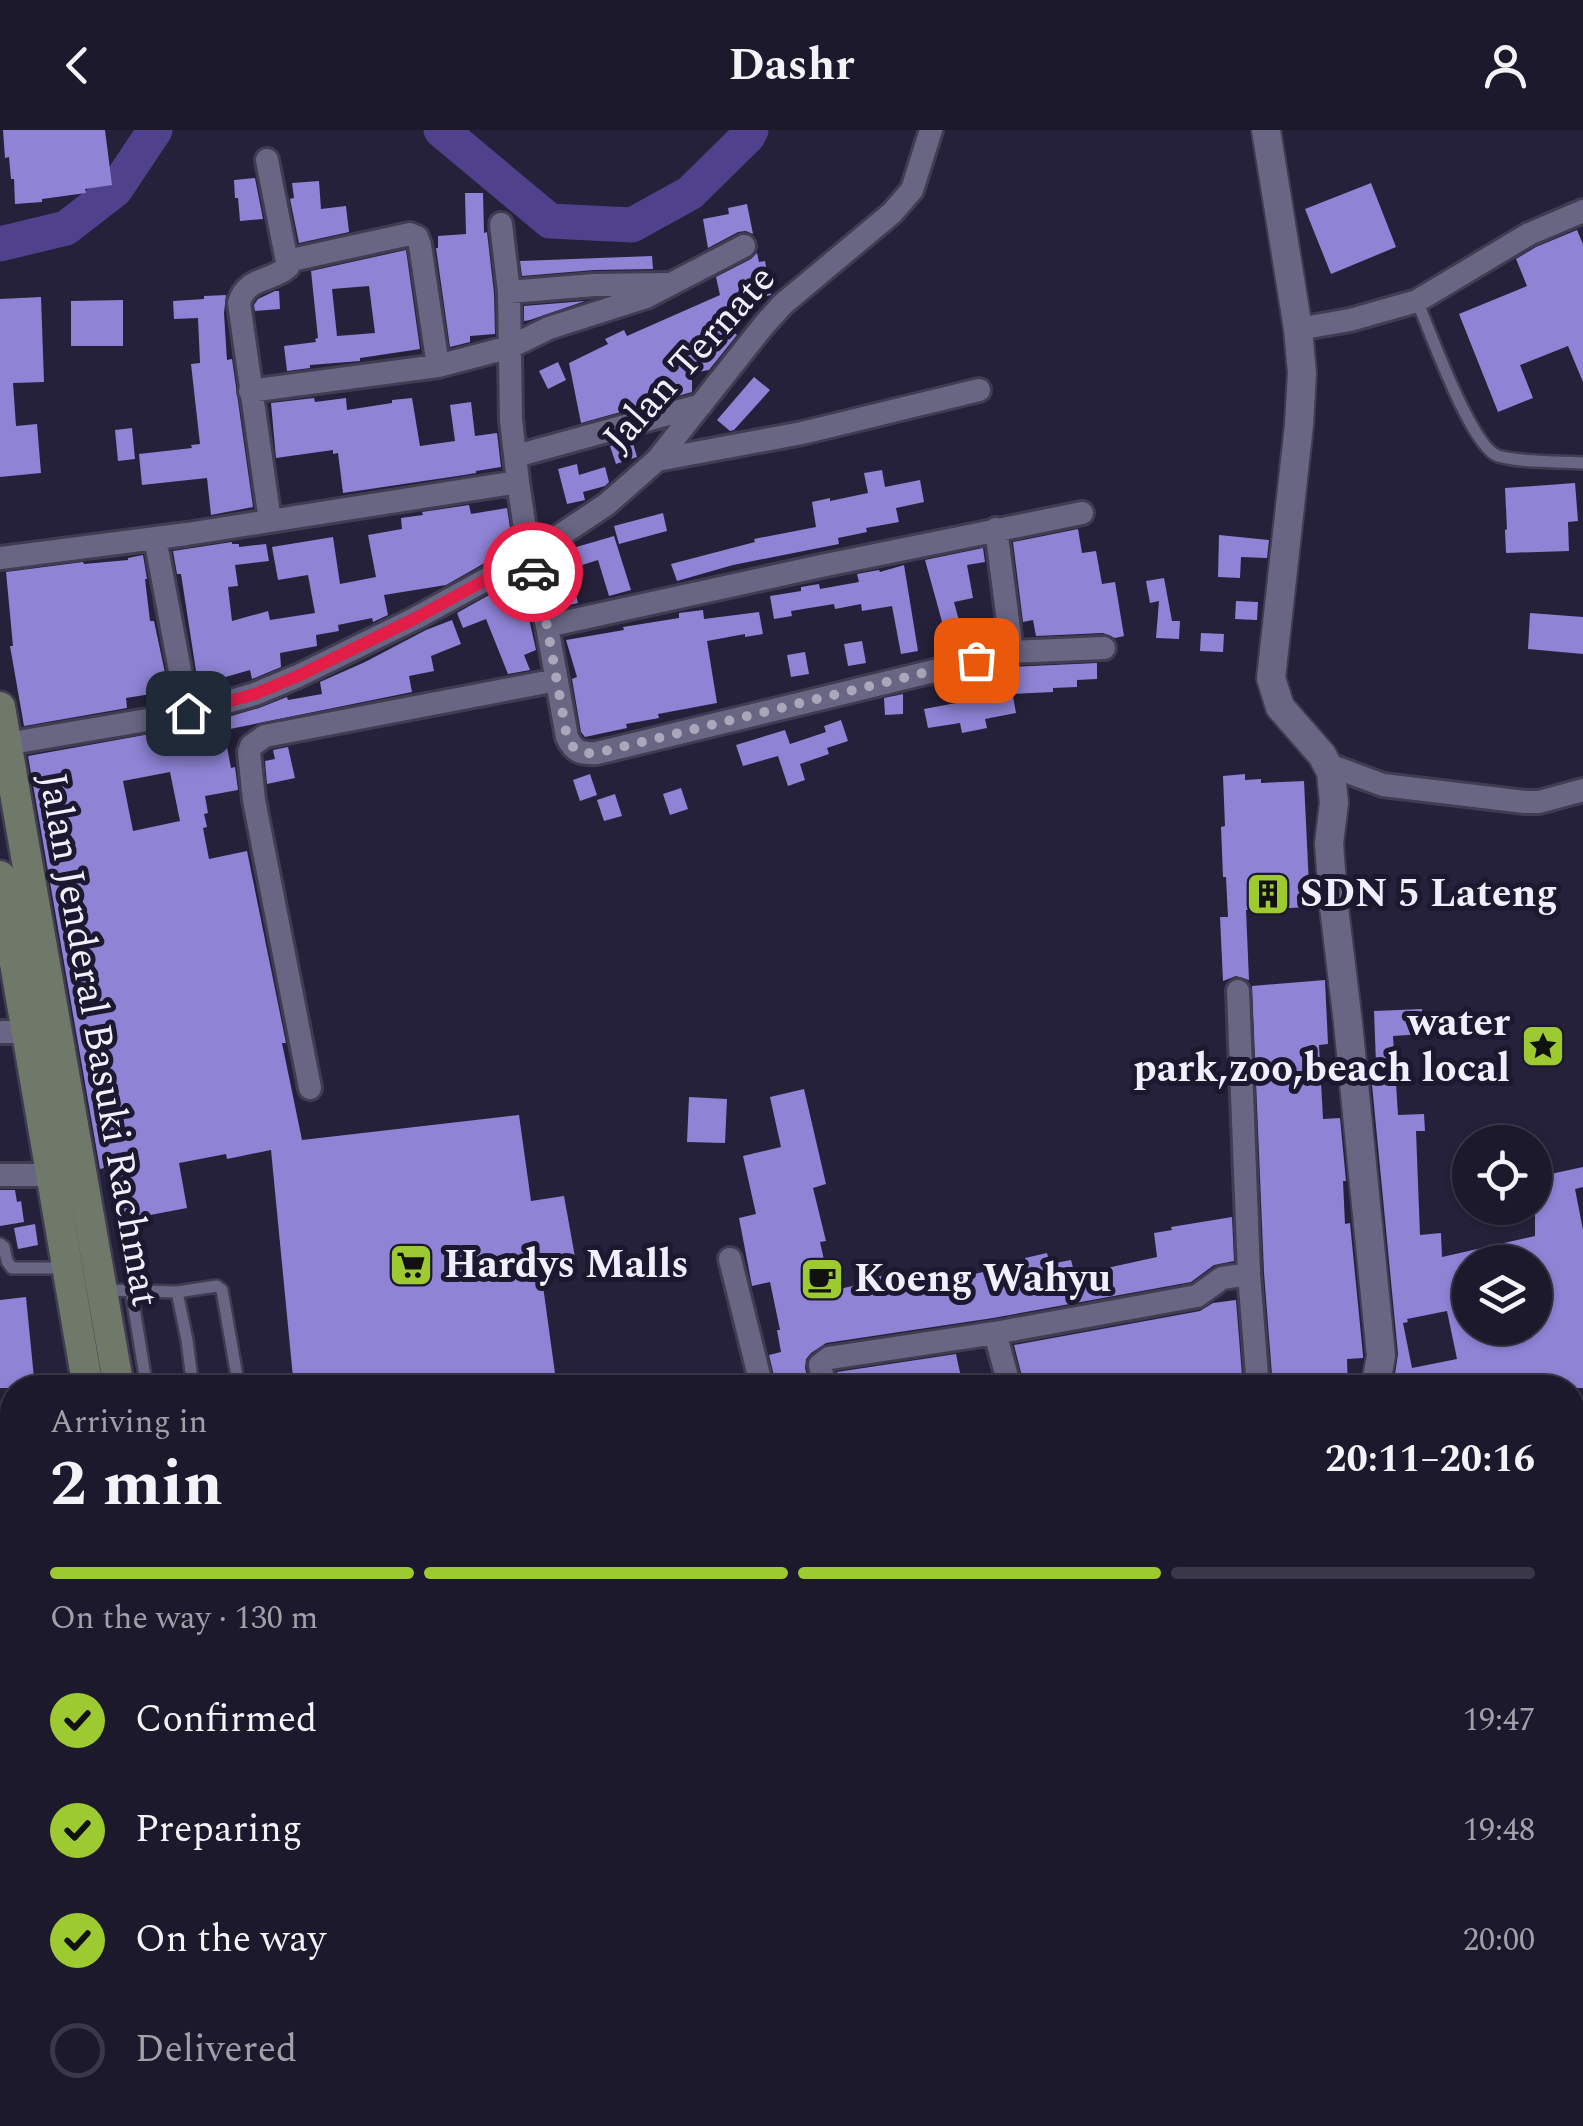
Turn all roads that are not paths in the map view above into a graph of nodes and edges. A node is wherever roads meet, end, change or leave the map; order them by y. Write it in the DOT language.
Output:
graph roads {
  1 [pos="931,130"];
  2 [pos="1266,130"];
  3 [pos="267,160"];
  4 [pos="1583,211"];
  5 [pos="500,224"];
  6 [pos="744,246"];
  7 [pos="287,260"];
  8 [pos="667,284"];
  9 [pos="508,292"];
  10 [pos="1417,301"];
  11 [pos="1298,329"];
  12 [pos="510,347"];
  13 [pos="438,366"];
  14 [pos="980,390"];
  15 [pos="250,391"];
  16 [pos="701,404"];
  17 [pos="516,456"];
  18 [pos="657,460"];
  19 [pos="1583,463"];
  20 [pos="518,482"];
  21 [pos="1082,512"];
  22 [pos="270,520"];
  23 [pos="996,530"];
  24 [pos="154,538"];
  25 [pos="529,556"];
  26 [pos="0,558"];
  27 [pos="547,626"];
  28 [pos="1104,648"];
  29 [pos="1012,652"];
  30 [pos="557,680"];
  31 [pos="0,706"];
  32 [pos="188,713"];
  33 [pos="6,744"];
  34 [pos="1330,768"];
  35 [pos="1583,790"];
  36 [pos="0,877"];
  37 [pos="1238,990"];
  38 [pos="13,1032"];
  39 [pos="310,1088"];
  40 [pos="0,1175"];
  41 [pos="52,1175"];
  42 [pos="0,1244"];
  43 [pos="730,1259"];
  44 [pos="69,1268"];
  45 [pos="1249,1274"];
  46 [pos="116,1290"];
  47 [pos="177,1292"];
  48 [pos="996,1333"];
  49 [pos="86,1375"];
  50 [pos="119,1375"];
  51 [pos="142,1375"];
  52 [pos="191,1375"];
  53 [pos="237,1375"];
  54 [pos="759,1375"];
  55 [pos="823,1375"];
  56 [pos="1007,1375"];
  57 [pos="1257,1375"];
  58 [pos="1377,1375"];
  1 -- 16 [label="street, Jalan Ternate"];
  2 -- 11 [label="street"];
  3 -- 7 [label="street"];
  4 -- 10 [label="street"];
  5 -- 9 [label="street"];
  6 -- 8 [label="street"];
  7 -- 13 [label="street"];
  7 -- 15 [label="street"];
  8 -- 9 [label="street"];
  8 -- 12 [label="street"];
  9 -- 12 [label="street"];
  10 -- 11 [label="street"];
  10 -- 19 [label="lane"];
  11 -- 34 [label="street"];
  12 -- 13 [label="street"];
  12 -- 17 [label="street"];
  13 -- 15 [label="street"];
  14 -- 18 [label="street"];
  15 -- 22 [label="street"];
  16 -- 17 [label="street"];
  16 -- 18 [label="street, Jalan Ternate"];
  17 -- 20 [label="street"];
  18 -- 25 [label="street, Jalan Ternate"];
  20 -- 22 [label="street"];
  20 -- 25 [label="street"];
  21 -- 23 [label="street"];
  22 -- 24 [label="street"];
  23 -- 27 [label="street"];
  23 -- 29 [label="street"];
  24 -- 26 [label="street"];
  24 -- 32 [label="street"];
  25 -- 27 [label="street"];
  25 -- 32 [label="street, Jalan Ternate"];
  27 -- 30 [label="street"];
  28 -- 29 [label="street"];
  29 -- 30 [label="street"];
  30 -- 39 [label="street"];
  31 -- 33 [label="main road, Jalan Jenderal Basuki Rachmat"];
  32 -- 33 [label="street, Jalan Ternate"];
  33 -- 46 [label="main road, Jalan Jenderal Basuki Rachmat"];
  34 -- 35 [label="street"];
  34 -- 58 [label="street"];
  36 -- 38 [label="main road, Jalan Jenderal Basuki Rachmat"];
  37 -- 45 [label="street"];
  38 -- 41 [label="main road, Jalan Jenderal Basuki Rachmat"];
  40 -- 41 [label="street"];
  41 -- 44 [label="main road, Jalan Jenderal Basuki Rachmat"];
  42 -- 44 [label="lane"];
  43 -- 54 [label="street"];
  44 -- 49 [label="main road, Jalan Jenderal Basuki Rachmat"];
  45 -- 48 [label="street"];
  45 -- 57 [label="street"];
  46 -- 47 [label="lane"];
  46 -- 50 [label="main road, Jalan Jenderal Basuki Rachmat"];
  46 -- 51 [label="lane"];
  47 -- 52 [label="lane"];
  47 -- 53 [label="lane"];
  48 -- 55 [label="street"];
  48 -- 56 [label="street"];
}
